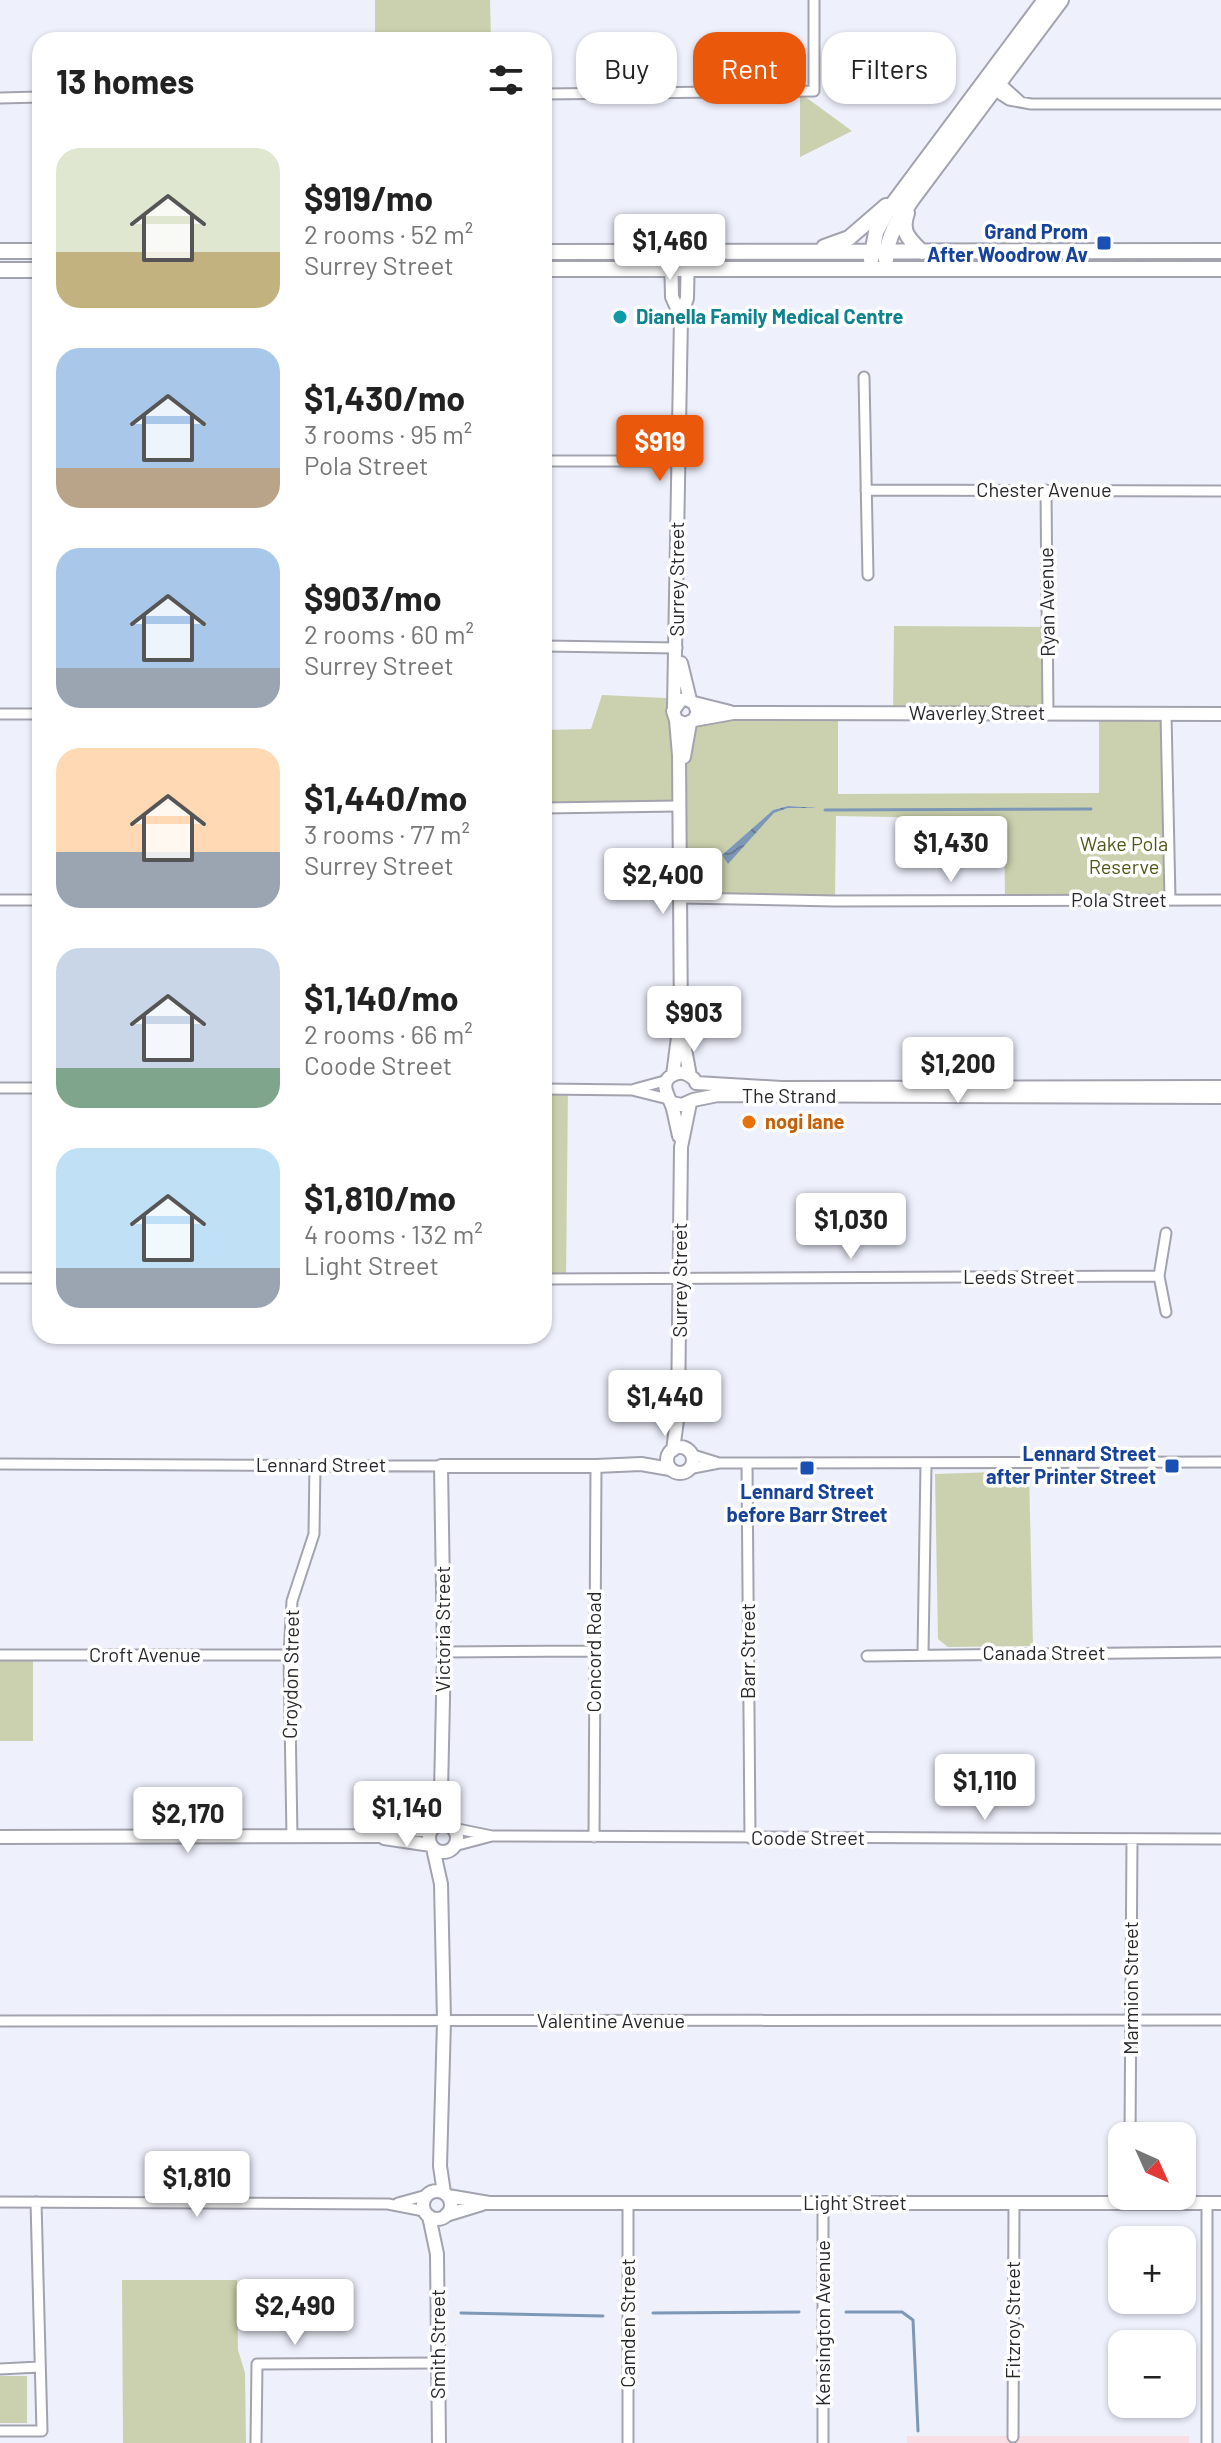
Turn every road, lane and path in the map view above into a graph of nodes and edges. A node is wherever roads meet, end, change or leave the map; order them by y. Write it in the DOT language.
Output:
graph roads {
  1 [pos="814,0"];
  2 [pos="1045,0"];
  3 [pos="1061,0"];
  4 [pos="992,83"];
  5 [pos="552,94"];
  6 [pos="32,97"];
  7 [pos="0,98"];
  8 [pos="1221,104"];
  9 [pos="911,191"];
  10 [pos="0,251"];
  11 [pos="32,251"];
  12 [pos="688,251"];
  13 [pos="812,251"];
  14 [pos="1221,251"];
  15 [pos="552,252"];
  16 [pos="671,252"];
  17 [pos="879,252"];
  18 [pos="922,252"];
  19 [pos="552,269"];
  20 [pos="1221,269"];
  21 [pos="0,270"];
  22 [pos="32,270"];
  23 [pos="672,270"];
  24 [pos="688,270"];
  25 [pos="885,270"];
  26 [pos="869,271"];
  27 [pos="681,317"];
  28 [pos="864,377"];
  29 [pos="552,461"];
  30 [pos="678,461"];
  31 [pos="866,490"];
  32 [pos="1046,490"];
  33 [pos="1221,491"];
  34 [pos="868,575"];
  35 [pos="552,646"];
  36 [pos="677,648"];
  37 [pos="692,702"];
  38 [pos="675,713"];
  39 [pos="733,713"];
  40 [pos="0,714"];
  41 [pos="32,714"];
  42 [pos="1048,714"];
  43 [pos="1166,714"];
  44 [pos="1221,714"];
  45 [pos="692,722"];
  46 [pos="679,776"];
  47 [pos="678,806"];
  48 [pos="552,808"];
  49 [pos="681,898"];
  50 [pos="1170,899"];
  51 [pos="0,900"];
  52 [pos="32,900"];
  53 [pos="1221,900"];
  54 [pos="681,1027"];
  55 [pos="670,1077"];
  56 [pos="693,1080"];
  57 [pos="1221,1087"];
  58 [pos="0,1088"];
  59 [pos="32,1088"];
  60 [pos="552,1089"];
  61 [pos="632,1090"];
  62 [pos="1221,1097"];
  63 [pos="670,1101"];
  64 [pos="691,1102"];
  65 [pos="681,1147"];
  66 [pos="1166,1233"];
  67 [pos="1159,1276"];
  68 [pos="0,1278"];
  69 [pos="32,1278"];
  70 [pos="552,1279"];
  71 [pos="681,1279"];
  72 [pos="1166,1312"];
  73 [pos="678,1413"];
  74 [pos="670,1452"];
  75 [pos="690,1452"];
  76 [pos="1221,1462"];
  77 [pos="719,1463"];
  78 [pos="747,1463"];
  79 [pos="0,1464"];
  80 [pos="641,1464"];
  81 [pos="926,1464"];
  82 [pos="315,1465"];
  83 [pos="441,1466"];
  84 [pos="596,1466"];
  85 [pos="670,1469"];
  86 [pos="688,1469"];
  87 [pos="593,1651"];
  88 [pos="444,1652"];
  89 [pos="1221,1652"];
  90 [pos="923,1654"];
  91 [pos="0,1655"];
  92 [pos="289,1655"];
  93 [pos="867,1656"];
  94 [pos="443,1827"];
  95 [pos="377,1836"];
  96 [pos="492,1836"];
  97 [pos="0,1837"];
  98 [pos="292,1837"];
  99 [pos="594,1837"];
  100 [pos="750,1838"];
  101 [pos="1132,1839"];
  102 [pos="1221,1839"];
  103 [pos="432,1846"];
  104 [pos="451,1849"];
  105 [pos="441,1884"];
  106 [pos="1130,2020"];
  107 [pos="1221,2020"];
  108 [pos="0,2021"];
  109 [pos="444,2021"];
  110 [pos="1130,2122"];
  111 [pos="440,2166"];
  112 [pos="428,2194"];
  113 [pos="446,2195"];
  114 [pos="1108,2199"];
  115 [pos="0,2202"];
  116 [pos="36,2202"];
  117 [pos="1196,2202"];
  118 [pos="489,2203"];
  119 [pos="823,2203"];
  120 [pos="1014,2203"];
  121 [pos="1207,2203"];
  122 [pos="1221,2203"];
  123 [pos="395,2204"];
  124 [pos="628,2204"];
  125 [pos="435,2215"];
  126 [pos="1207,2357"];
  127 [pos="1221,2357"];
  128 [pos="438,2363"];
  129 [pos="39,2367"];
  130 [pos="0,2369"];
  131 [pos="0,2431"];
  132 [pos="1013,2437"];
  133 [pos="256,2443"];
  134 [pos="439,2443"];
  135 [pos="628,2443"];
  136 [pos="823,2443"];
  137 [pos="1207,2443"];
  1 -- 5 [label="street"];
  2 -- 4 [label="main road"];
  3 -- 4 [label="main road"];
  4 -- 8 [label="street"];
  4 -- 9 [label="main road"];
  6 -- 7 [label="street"];
  9 -- 13 [label="main road"];
  9 -- 17 [label="main road"];
  9 -- 18 [label="main road"];
  10 -- 11 [label="main road"];
  12 -- 13 [label="main road"];
  12 -- 16 [label="main road"];
  12 -- 24 [label="street, Surrey Street"];
  13 -- 17 [label="main road"];
  14 -- 18 [label="main road"];
  15 -- 16 [label="main road"];
  16 -- 23 [label="street, Surrey Street"];
  17 -- 18 [label="main road"];
  17 -- 25 [label="main road"];
  17 -- 26 [label="main road"];
  19 -- 23 [label="main road"];
  20 -- 25 [label="main road"];
  21 -- 22 [label="main road"];
  23 -- 24 [label="main road"];
  23 -- 27 [label="street, Surrey Street"];
  24 -- 26 [label="main road"];
  24 -- 27 [label="street, Surrey Street"];
  25 -- 26 [label="main road"];
  27 -- 30 [label="street, Surrey Street"];
  28 -- 31 [label="street"];
  29 -- 30 [label="street"];
  30 -- 36 [label="street, Surrey Street"];
  31 -- 32 [label="street, Chester Avenue"];
  31 -- 34 [label="street"];
  32 -- 33 [label="street, Chester Avenue"];
  32 -- 42 [label="street, Ryan Avenue"];
  35 -- 36 [label="street"];
  36 -- 37 [label="street, Surrey Street"];
  36 -- 38 [label="street, Surrey Street"];
  37 -- 38 [label="street"];
  37 -- 39 [label="street, Waverley Street"];
  37 -- 45 [label="street"];
  38 -- 45 [label="street"];
  38 -- 46 [label="street, Surrey Street"];
  39 -- 42 [label="street, Waverley Street"];
  39 -- 45 [label="street, Waverley Street"];
  40 -- 41 [label="street"];
  42 -- 43 [label="street, Waverley Street"];
  43 -- 44 [label="street, Waverley Street"];
  43 -- 50 [label="street"];
  45 -- 46 [label="street, Surrey Street"];
  46 -- 47 [label="street, Surrey Street"];
  47 -- 48 [label="street"];
  47 -- 49 [label="street, Surrey Street"];
  49 -- 50 [label="street, Pola Street"];
  49 -- 54 [label="street, Surrey Street"];
  50 -- 53 [label="street, Pola Street"];
  51 -- 52 [label="street"];
  54 -- 55 [label="street, Surrey Street"];
  54 -- 56 [label="street, Surrey Street"];
  55 -- 56 [label="street"];
  55 -- 61 [label="street"];
  55 -- 63 [label="street"];
  56 -- 57 [label="street, The Strand"];
  56 -- 64 [label="street"];
  58 -- 59 [label="street"];
  60 -- 61 [label="street"];
  61 -- 63 [label="street"];
  62 -- 64 [label="street, The Strand"];
  63 -- 64 [label="street"];
  63 -- 65 [label="street, Surrey Street"];
  64 -- 65 [label="street, Surrey Street"];
  65 -- 71 [label="street, Surrey Street"];
  66 -- 67 [label="street"];
  67 -- 71 [label="street, Leeds Street"];
  67 -- 72 [label="street"];
  68 -- 69 [label="street"];
  70 -- 71 [label="street, Leeds Street"];
  71 -- 73 [label="street, Surrey Street"];
  73 -- 74 [label="street, Surrey Street"];
  73 -- 75 [label="street, Surrey Street"];
  74 -- 75 [label="street, Lennard Street"];
  74 -- 80 [label="street, Lennard Street"];
  74 -- 85 [label="street"];
  75 -- 77 [label="street, Lennard Street"];
  75 -- 86 [label="street"];
  76 -- 81 [label="street, Lennard Street"];
  77 -- 78 [label="street, Lennard Street"];
  77 -- 86 [label="street, Lennard Street"];
  78 -- 81 [label="street, Lennard Street"];
  78 -- 100 [label="street, Barr Street"];
  79 -- 82 [label="street, Lennard Street"];
  80 -- 84 [label="street, Lennard Street"];
  80 -- 85 [label="street, Lennard Street"];
  81 -- 90 [label="street"];
  82 -- 83 [label="street, Lennard Street"];
  82 -- 92 [label="street, Croydon Street"];
  83 -- 84 [label="street, Lennard Street"];
  83 -- 88 [label="street, Victoria Street"];
  84 -- 87 [label="street, Concord Road"];
  85 -- 86 [label="street, Lennard Street"];
  87 -- 88 [label="street"];
  87 -- 99 [label="street, Concord Road"];
  88 -- 94 [label="street, Victoria Street"];
  89 -- 90 [label="street, Canada Street"];
  90 -- 93 [label="street, Canada Street"];
  91 -- 92 [label="street, Croft Avenue"];
  92 -- 98 [label="street, Croydon Street"];
  94 -- 95 [label="street, Coode Street"];
  94 -- 96 [label="street, Coode Street"];
  94 -- 103 [label="street"];
  94 -- 104 [label="street"];
  95 -- 98 [label="street, Coode Street"];
  95 -- 103 [label="street, Coode Street"];
  96 -- 99 [label="street, Coode Street"];
  96 -- 104 [label="street, Coode Street"];
  97 -- 98 [label="street, Coode Street"];
  99 -- 100 [label="street, Coode Street"];
  100 -- 101 [label="street, Coode Street"];
  101 -- 102 [label="street, Coode Street"];
  101 -- 106 [label="street, Marmion Street"];
  103 -- 104 [label="street"];
  103 -- 105 [label="street"];
  104 -- 105 [label="street"];
  105 -- 109 [label="street"];
  106 -- 107 [label="street, Valentine Avenue"];
  106 -- 109 [label="street, Valentine Avenue"];
  106 -- 110 [label="street, Marmion Street"];
  108 -- 109 [label="street, Valentine Avenue"];
  109 -- 111 [label="street"];
  111 -- 112 [label="street"];
  111 -- 113 [label="street"];
  112 -- 113 [label="street"];
  112 -- 123 [label="street, Light Street"];
  112 -- 125 [label="street"];
  113 -- 118 [label="street, Light Street"];
  113 -- 125 [label="street"];
  114 -- 120 [label="street, Light Street"];
  115 -- 116 [label="street, Light Street"];
  116 -- 123 [label="street, Light Street"];
  116 -- 129 [label="street"];
  117 -- 121 [label="street, Light Street"];
  118 -- 124 [label="street, Light Street"];
  118 -- 125 [label="street, Light Street"];
  119 -- 120 [label="street, Light Street"];
  119 -- 124 [label="street, Light Street"];
  119 -- 136 [label="street, Kensington Avenue"];
  120 -- 132 [label="street, Fitzroy Street"];
  121 -- 122 [label="street, Light Street"];
  121 -- 126 [label="street"];
  123 -- 125 [label="street, Light Street"];
  124 -- 135 [label="street, Camden Street"];
  125 -- 128 [label="street, Smith Street"];
  126 -- 127 [label="street"];
  126 -- 137 [label="street"];
  128 -- 133 [label="street"];
  128 -- 134 [label="street, Smith Street"];
  129 -- 130 [label="street"];
  129 -- 131 [label="street"];
}
